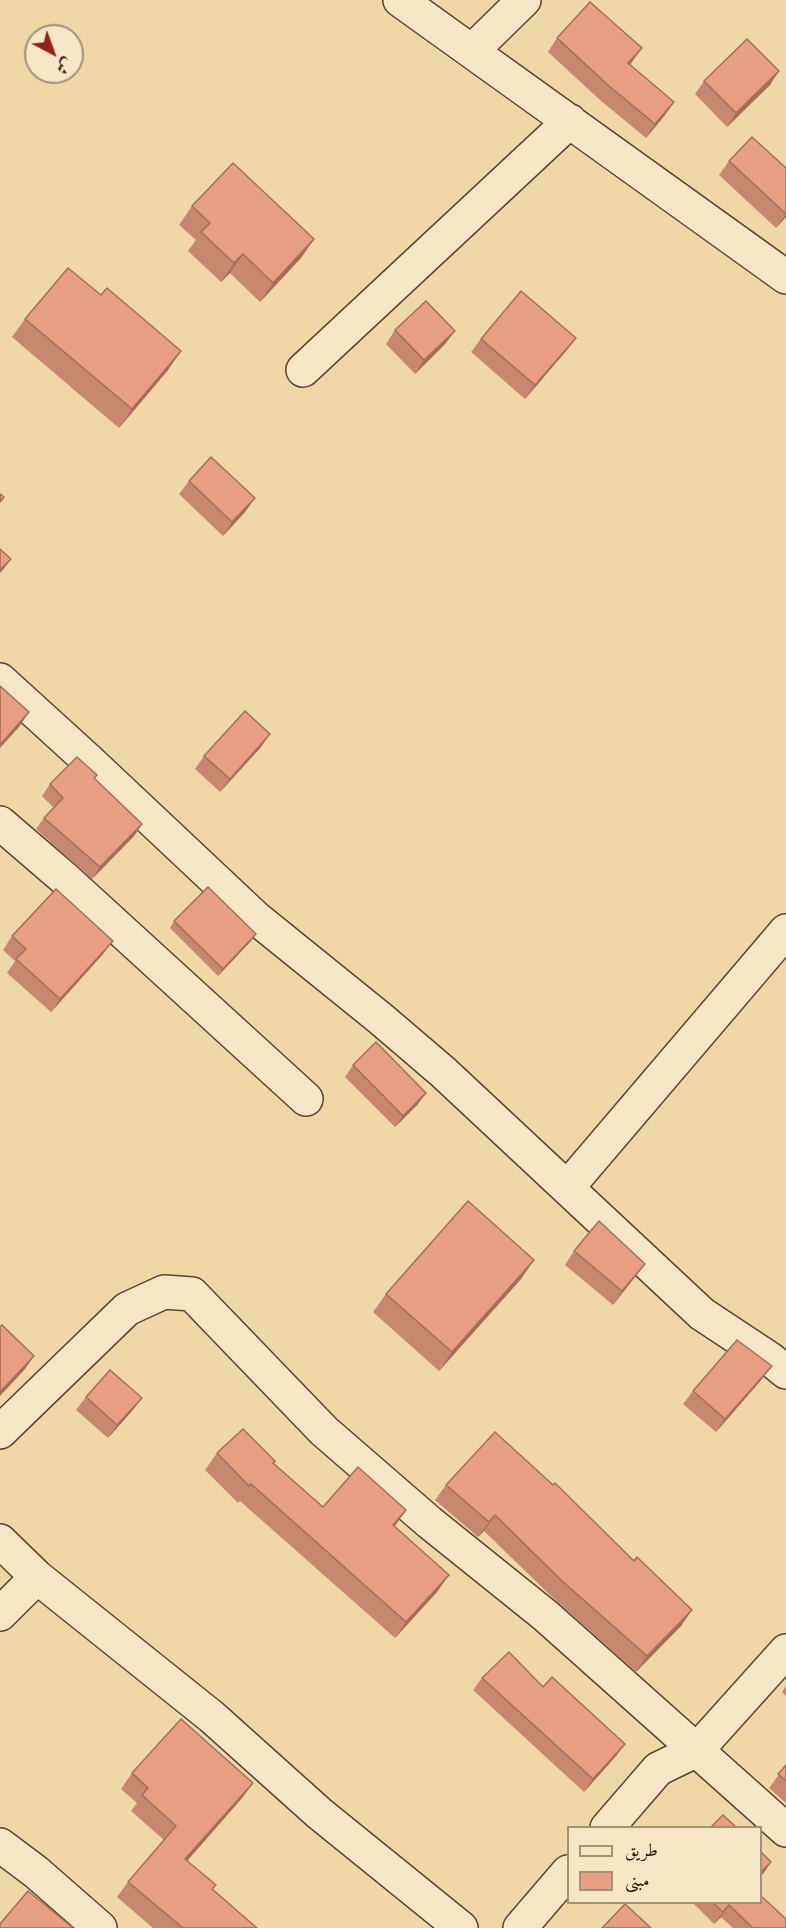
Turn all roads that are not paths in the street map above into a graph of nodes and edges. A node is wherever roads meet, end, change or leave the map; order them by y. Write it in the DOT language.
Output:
graph roads {
  1 [pos="400,0"];
  2 [pos="524,0"];
  3 [pos="472,51"];
  4 [pos="570,121"];
  5 [pos="786,277"];
  6 [pos="303,370"];
  7 [pos="0,680"];
  8 [pos="0,823"];
  9 [pos="786,931"];
  10 [pos="306,1099"];
  11 [pos="567,1188"];
  12 [pos="786,1372"];
  13 [pos="0,1432"];
  14 [pos="0,1540"];
  15 [pos="37,1577"];
  16 [pos="0,1614"];
  17 [pos="786,1651"];
  18 [pos="697,1750"];
  19 [pos="608,1826"];
  20 [pos="786,1830"];
  21 [pos="0,1845"];
  22 [pos="567,1873"];
  23 [pos="100,1928"];
  24 [pos="461,1928"];
  25 [pos="520,1928"];
  1 -- 3 [label="street"];
  2 -- 3 [label="street"];
  3 -- 4 [label="street"];
  4 -- 5 [label="street"];
  4 -- 6 [label="street"];
  7 -- 11 [label="street"];
  8 -- 10 [label="street"];
  9 -- 11 [label="street"];
  11 -- 12 [label="street"];
  13 -- 18 [label="street"];
  14 -- 15 [label="street"];
  15 -- 16 [label="street"];
  15 -- 24 [label="street"];
  17 -- 18 [label="street"];
  18 -- 19 [label="street"];
  18 -- 20 [label="street"];
  21 -- 23 [label="street"];
  22 -- 25 [label="street"];
}
